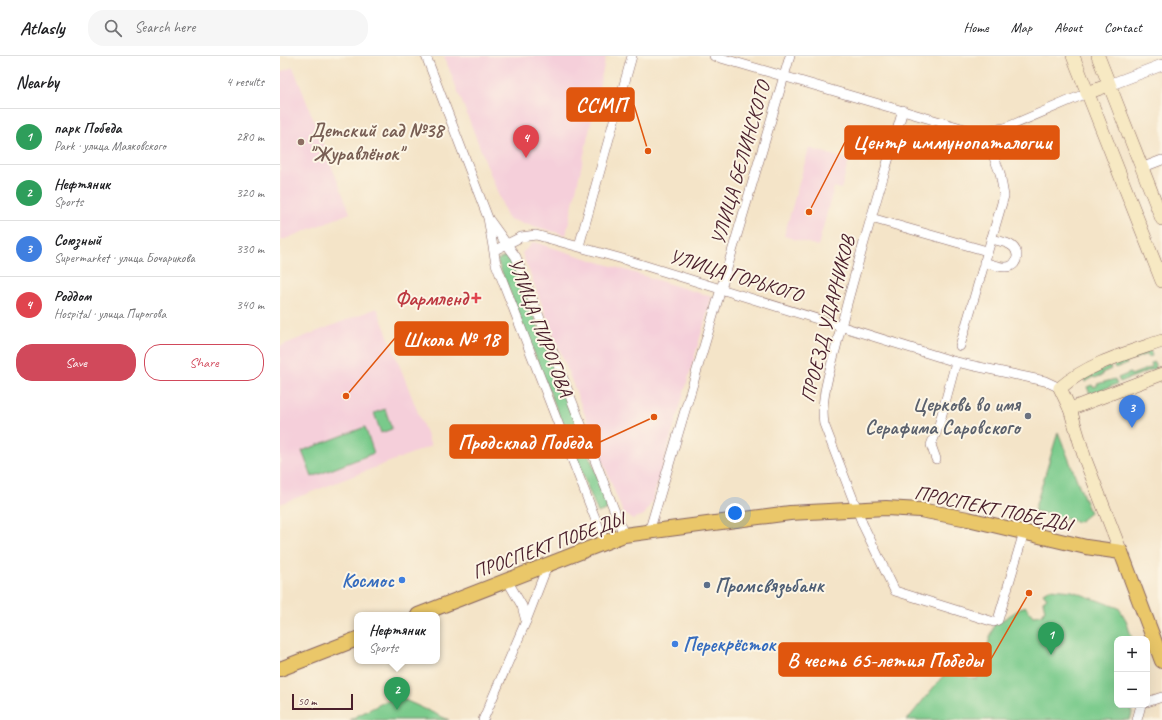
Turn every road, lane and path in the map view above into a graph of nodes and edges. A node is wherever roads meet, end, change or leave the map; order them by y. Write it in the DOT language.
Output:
graph roads {
  1 [pos="426,56"];
  2 [pos="632,56"];
  3 [pos="714,56"];
  4 [pos="790,56"];
  5 [pos="1073,56"];
  6 [pos="1098,56"];
  7 [pos="1162,64"];
  8 [pos="784,76"];
  9 [pos="1109,85"];
  10 [pos="1087,93"];
  11 [pos="903,110"];
  12 [pos="984,132"];
  13 [pos="1162,160"];
  14 [pos="1141,168"];
  15 [pos="488,218"];
  16 [pos="871,218"];
  17 [pos="1162,219"];
  18 [pos="991,239"];
  19 [pos="507,244"];
  20 [pos="579,246"];
  21 [pos="495,250"];
  22 [pos="987,251"];
  23 [pos="984,262"];
  24 [pos="1162,281"];
  25 [pos="722,290"];
  26 [pos="840,326"];
  27 [pos="1162,341"];
  28 [pos="960,346"];
  29 [pos="956,362"];
  30 [pos="1162,374"];
  31 [pos="1060,388"];
  32 [pos="1070,409"];
  33 [pos="936,459"];
  34 [pos="857,510"];
  35 [pos="649,532"];
  36 [pos="1024,532"];
  37 [pos="624,535"];
  38 [pos="604,542"];
  39 [pos="1121,552"];
  40 [pos="548,564"];
  41 [pos="507,580"];
  42 [pos="426,612"];
  43 [pos="526,621"];
  44 [pos="354,640"];
  45 [pos="1162,661"];
  46 [pos="280,669"];
  47 [pos="1162,697"];
  48 [pos="1150,701"];
  49 [pos="1140,708"];
  50 [pos="483,720"];
  51 [pos="1137,720"];
  1 -- 15 [label="street, УЛИЦА ПИРОГОВА"];
  2 -- 20 [label="street"];
  3 -- 8 [label="street"];
  4 -- 8 [label="street, УЛИЦА БЕЛИНСКОГО"];
  5 -- 10 [label="main road"];
  6 -- 9 [label="main road"];
  7 -- 9 [label="street"];
  8 -- 11 [label="street"];
  8 -- 25 [label="street, УЛИЦА БЕЛИНСКОГО"];
  9 -- 10 [label="main road"];
  9 -- 14 [label="main road"];
  10 -- 12 [label="street"];
  10 -- 24 [label="main road"];
  11 -- 12 [label="street"];
  11 -- 16 [label="street, ПРОЕЗД УДАРНИКОВ"];
  12 -- 18 [label="street"];
  13 -- 14 [label="street"];
  14 -- 17 [label="main road"];
  15 -- 19 [label="street, УЛИЦА ПИРОГОВА"];
  15 -- 21 [label="street, УЛИЦА ПИРОГОВА"];
  16 -- 22 [label="street"];
  16 -- 26 [label="street, ПРОЕЗД УДАРНИКОВ"];
  18 -- 22 [label="street"];
  18 -- 23 [label="street"];
  19 -- 20 [label="street, УЛИЦА ГОРЬКОГО"];
  19 -- 21 [label="street, УЛИЦА ГОРЬКОГО"];
  19 -- 37 [label="street, УЛИЦА ПИРОГОВА"];
  20 -- 25 [label="street, УЛИЦА ГОРЬКОГО"];
  21 -- 38 [label="street, УЛИЦА ПИРОГОВА"];
  22 -- 23 [label="street"];
  23 -- 28 [label="street"];
  25 -- 26 [label="street, УЛИЦА ГОРЬКОГО"];
  25 -- 35 [label="street, УЛИЦА БЕЛИНСКОГО"];
  26 -- 29 [label="street, УЛИЦА ГОРЬКОГО"];
  26 -- 34 [label="street, ПРОЕЗД УДАРНИКОВ"];
  27 -- 31 [label="main road"];
  29 -- 31 [label="street, УЛИЦА ГОРЬКОГО"];
  29 -- 33 [label="street"];
  30 -- 32 [label="main road"];
  31 -- 32 [label="main road"];
  32 -- 39 [label="main road"];
  34 -- 35 [label="main road, ПРОСПЕКТ ПОБЕДЫ"];
  34 -- 36 [label="main road, ПРОСПЕКТ ПОБЕДЫ"];
  34 -- 36 [label="street, ПРОЕЗД УДАРНИКОВ"];
  35 -- 37 [label="main road, ПРОСПЕКТ ПОБЕДЫ"];
  36 -- 39 [label="main road, ПРОСПЕКТ ПОБЕДЫ"];
  37 -- 38 [label="main road, ПРОСПЕКТ ПОБЕДЫ"];
  38 -- 40 [label="main road, ПРОСПЕКТ ПОБЕДЫ"];
  39 -- 45 [label="main road"];
  40 -- 41 [label="main road, ПРОСПЕКТ ПОБЕДЫ"];
  40 -- 43 [label="street"];
  41 -- 42 [label="main road, ПРОСПЕКТ ПОБЕДЫ"];
  41 -- 43 [label="street"];
  43 -- 50 [label="street"];
  44 -- 46 [label="main road"];
  47 -- 48 [label="street"];
  49 -- 51 [label="street"];
}
